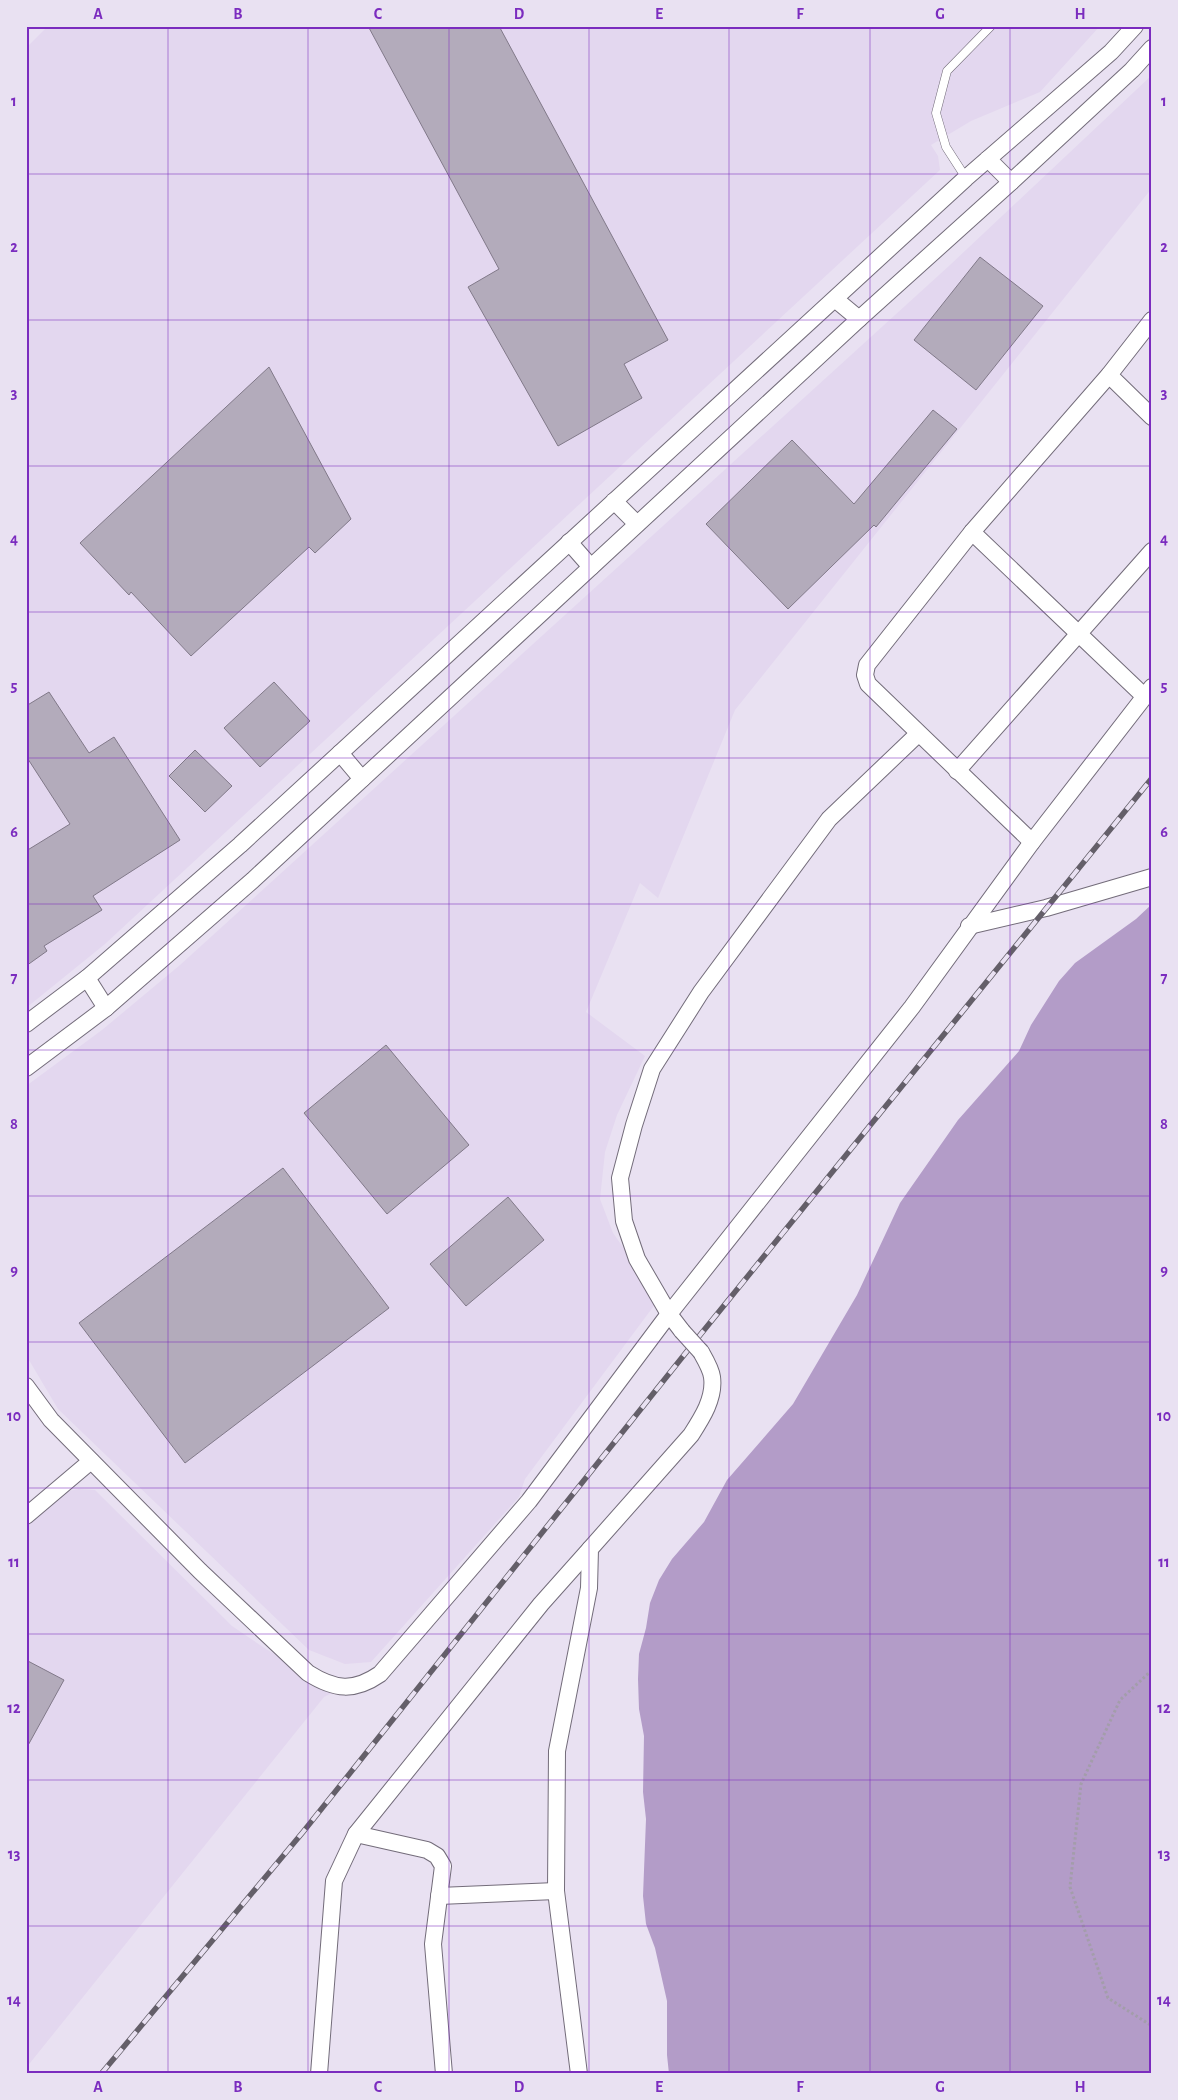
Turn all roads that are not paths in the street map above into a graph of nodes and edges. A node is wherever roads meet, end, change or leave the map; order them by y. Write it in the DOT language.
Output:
graph roads {
  1 [pos="991,26"];
  2 [pos="1135,26"];
  3 [pos="1152,48"];
  4 [pos="988,159"];
  5 [pos="966,178"];
  6 [pos="1011,182"];
  7 [pos="834,299"];
  8 [pos="859,319"];
  9 [pos="1152,320"];
  10 [pos="1109,375"];
  11 [pos="1152,417"];
  12 [pos="614,501"];
  13 [pos="637,524"];
  14 [pos="972,532"];
  15 [pos="569,542"];
  16 [pos="1152,551"];
  17 [pos="591,567"];
  18 [pos="1079,634"];
  19 [pos="1148,692"];
  20 [pos="918,734"];
  21 [pos="340,753"];
  22 [pos="958,771"];
  23 [pos="362,779"];
  24 [pos="1032,842"];
  25 [pos="1152,877"];
  26 [pos="970,926"];
  27 [pos="87,978"];
  28 [pos="106,1008"];
  29 [pos="26,1024"];
  30 [pos="26,1068"];
  31 [pos="669,1314"];
  32 [pos="28,1392"];
  33 [pos="91,1461"];
  34 [pos="26,1516"];
  35 [pos="590,1550"];
  36 [pos="356,1834"];
  37 [pos="556,1891"];
  38 [pos="439,1896"];
  39 [pos="319,2074"];
  40 [pos="444,2074"];
  41 [pos="579,2074"];
  1 -- 5 [label="lane"];
  2 -- 4 [label="street"];
  3 -- 6 [label="street"];
  4 -- 5 [label="street"];
  4 -- 6 [label="street"];
  5 -- 7 [label="street"];
  6 -- 8 [label="street"];
  7 -- 8 [label="street"];
  7 -- 12 [label="street"];
  8 -- 13 [label="street"];
  9 -- 10 [label="street"];
  10 -- 11 [label="street"];
  10 -- 14 [label="street"];
  12 -- 13 [label="street"];
  12 -- 15 [label="street"];
  13 -- 17 [label="street"];
  14 -- 18 [label="street"];
  14 -- 20 [label="street"];
  15 -- 17 [label="street"];
  15 -- 21 [label="street"];
  16 -- 18 [label="street"];
  17 -- 23 [label="street"];
  18 -- 19 [label="street"];
  18 -- 22 [label="street"];
  19 -- 24 [label="street"];
  20 -- 22 [label="street"];
  20 -- 31 [label="street"];
  21 -- 23 [label="street"];
  21 -- 27 [label="street"];
  22 -- 24 [label="street"];
  23 -- 28 [label="street"];
  24 -- 26 [label="street"];
  25 -- 26 [label="street"];
  26 -- 31 [label="street"];
  27 -- 28 [label="street"];
  27 -- 29 [label="street"];
  28 -- 30 [label="street"];
  31 -- 33 [label="street"];
  31 -- 35 [label="street, bridge"];
  32 -- 33 [label="street"];
  33 -- 34 [label="street"];
  35 -- 36 [label="street"];
  35 -- 37 [label="street"];
  36 -- 38 [label="street"];
  36 -- 39 [label="street"];
  37 -- 38 [label="street"];
  37 -- 41 [label="street"];
  38 -- 40 [label="street"];
}
